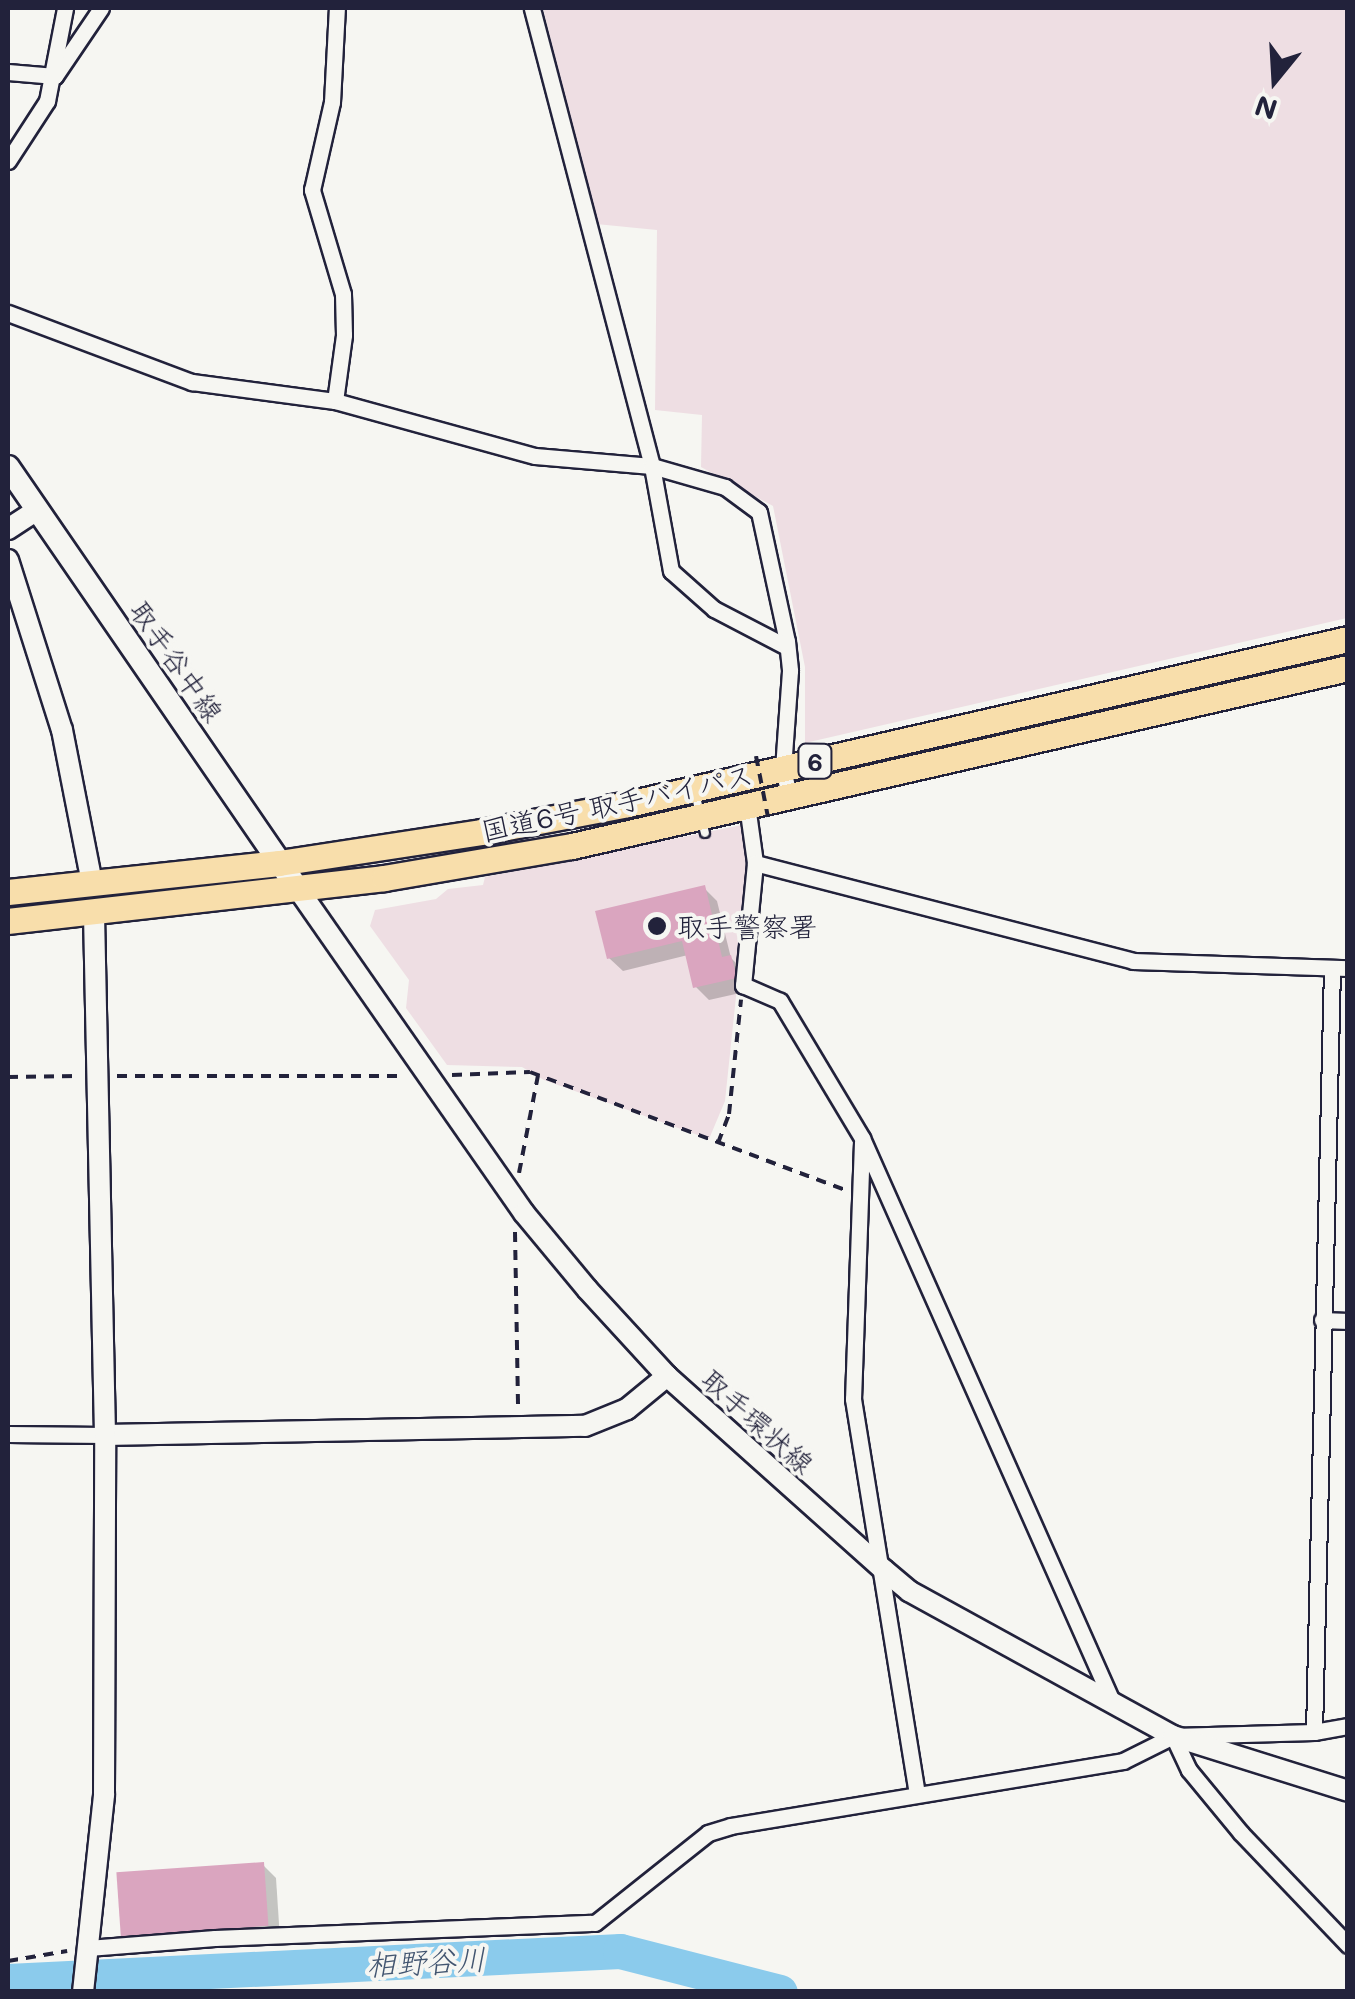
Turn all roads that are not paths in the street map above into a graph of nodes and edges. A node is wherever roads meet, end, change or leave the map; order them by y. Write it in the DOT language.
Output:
graph roads {
  1 [pos="66,8"];
  2 [pos="101,8"];
  3 [pos="337,8"];
  4 [pos="532,8"];
  5 [pos="8,72"];
  6 [pos="55,76"];
  7 [pos="8,161"];
  8 [pos="8,313"];
  9 [pos="335,402"];
  10 [pos="652,466"];
  11 [pos="8,467"];
  12 [pos="37,510"];
  13 [pos="8,529"];
  14 [pos="8,560"];
  15 [pos="1348,639"];
  16 [pos="787,646"];
  17 [pos="1348,668"];
  18 [pos="783,768"];
  19 [pos="694,789"];
  20 [pos="789,796"];
  21 [pos="757,811"];
  22 [pos="703,824"];
  23 [pos="279,863"];
  24 [pos="755,863"];
  25 [pos="92,883"];
  26 [pos="298,889"];
  27 [pos="8,892"];
  28 [pos="94,913"];
  29 [pos="8,921"];
  30 [pos="1340,968"];
  31 [pos="862,1138"];
  32 [pos="1322,1320"];
  33 [pos="1348,1321"];
  34 [pos="667,1376"];
  35 [pos="8,1434"];
  36 [pos="105,1435"];
  37 [pos="884,1570"];
  38 [pos="1112,1701"];
  39 [pos="1348,1726"];
  40 [pos="1314,1732"];
  41 [pos="1173,1736"];
  42 [pos="1348,1791"];
  43 [pos="917,1794"];
  44 [pos="1348,1946"];
  45 [pos="88,1952"];
  46 [pos="83,1992"];
  1 -- 6 [label="street"];
  2 -- 6 [label="street"];
  3 -- 9 [label="street"];
  4 -- 10 [label="street"];
  5 -- 6 [label="street"];
  6 -- 7 [label="street"];
  8 -- 9 [label="street"];
  9 -- 10 [label="street"];
  10 -- 16 [label="street"];
  10 -- 16 [label="street"];
  11 -- 12 [label="main road, 取手谷中線"];
  12 -- 13 [label="street"];
  12 -- 23 [label="main road, 取手谷中線"];
  14 -- 25 [label="street"];
  15 -- 18 [label="highway, 国道6号 取手バイパス / 6"];
  16 -- 18 [label="street"];
  17 -- 20 [label="highway, 国道6号 取手バイパス / 6"];
  18 -- 19 [label="highway, 国道6号 取手バイパス / 6"];
  18 -- 20 [label="street"];
  19 -- 22 [label="lane"];
  19 -- 23 [label="highway, 国道6号 取手バイパス / 6"];
  20 -- 21 [label="highway, 国道6号 取手バイパス / 6"];
  21 -- 22 [label="highway, 国道6号 取手バイパス / 6"];
  21 -- 24 [label="street"];
  22 -- 26 [label="highway, 国道6号 取手バイパス / 6"];
  23 -- 25 [label="highway, 国道6号 取手バイパス / 6"];
  23 -- 26 [label="main road, 取手谷中線"];
  24 -- 30 [label="street"];
  24 -- 31 [label="street"];
  25 -- 27 [label="highway, 国道6号 取手バイパス / 6"];
  26 -- 28 [label="highway, 国道6号 取手バイパス / 6"];
  26 -- 34 [label="street, 取手環状線"];
  28 -- 29 [label="highway, 国道6号 取手バイパス / 6"];
  28 -- 36 [label="street"];
  30 -- 32 [label="street"];
  31 -- 37 [label="street"];
  31 -- 38 [label="street"];
  32 -- 33 [label="street"];
  32 -- 40 [label="street"];
  34 -- 36 [label="street"];
  34 -- 37 [label="street, 取手環状線"];
  35 -- 36 [label="street"];
  36 -- 45 [label="street"];
  37 -- 38 [label="street, 取手環状線"];
  37 -- 43 [label="street"];
  38 -- 41 [label="street, 取手環状線"];
  39 -- 40 [label="street"];
  40 -- 41 [label="street"];
  41 -- 42 [label="street, 取手環状線"];
  41 -- 43 [label="street"];
  41 -- 44 [label="street"];
  43 -- 45 [label="street"];
  45 -- 46 [label="street"];
}
